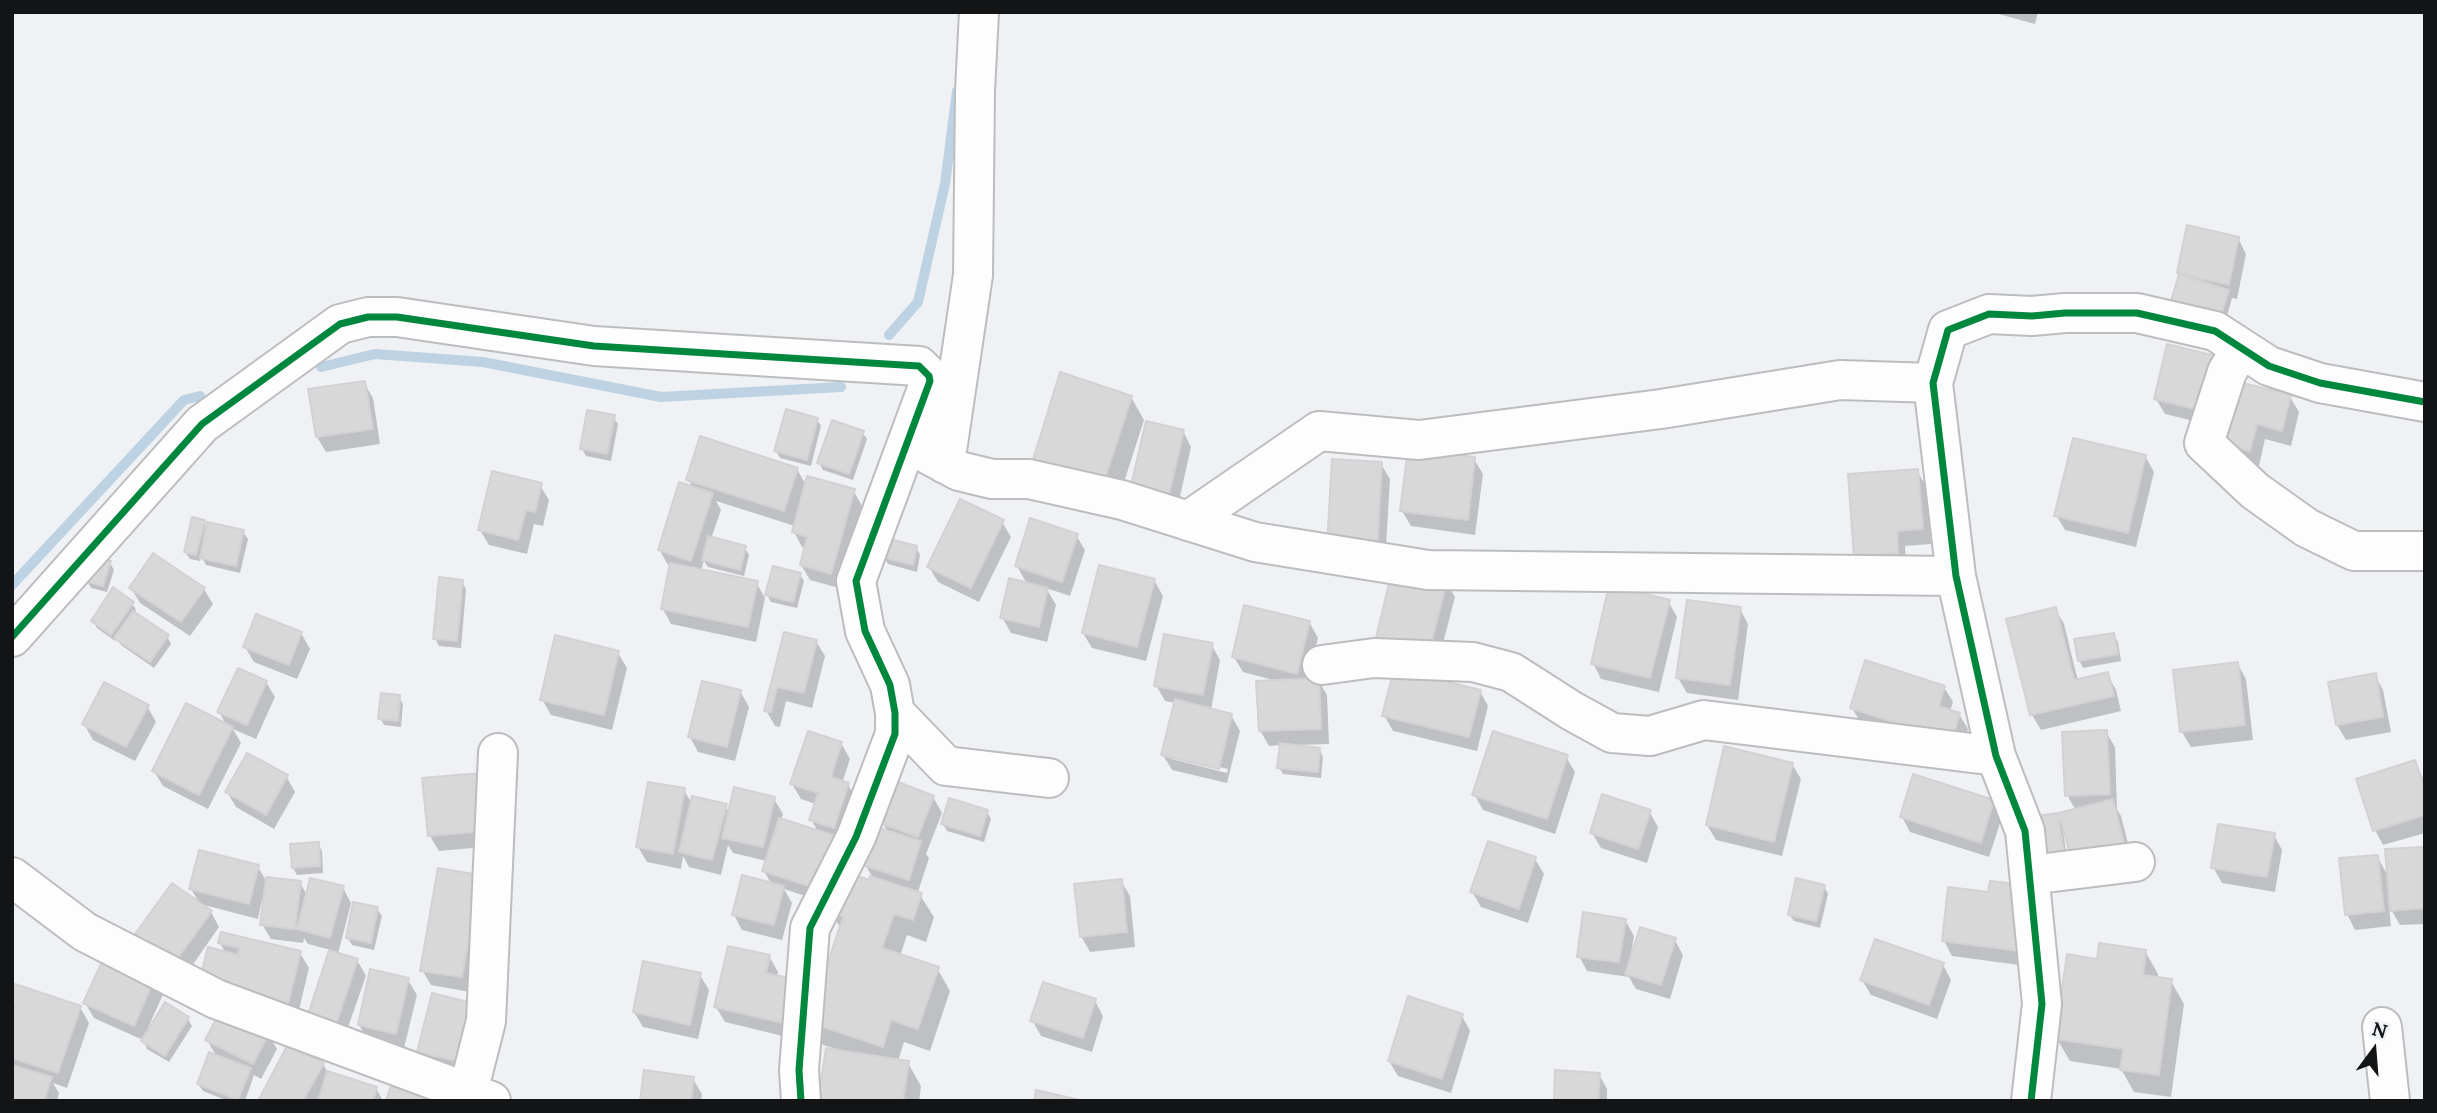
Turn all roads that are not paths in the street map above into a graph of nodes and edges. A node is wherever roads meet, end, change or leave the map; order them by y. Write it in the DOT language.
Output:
graph roads {
  1 [pos="979,12"];
  2 [pos="2241,348"];
  3 [pos="1933,383"];
  4 [pos="2425,402"];
  5 [pos="907,443"];
  6 [pos="945,464"];
  7 [pos="1188,521"];
  8 [pos="2425,551"];
  9 [pos="1956,576"];
  10 [pos="12,638"];
  11 [pos="1322,665"];
  12 [pos="895,713"];
  13 [pos="498,753"];
  14 [pos="1996,756"];
  15 [pos="1049,778"];
  16 [pos="2134,862"];
  17 [pos="2029,875"];
  18 [pos="12,877"];
  19 [pos="2382,1027"];
  20 [pos="480,1096"];
  21 [pos="801,1101"];
  22 [pos="2031,1101"];
  23 [pos="2390,1101"];
  1 -- 6 [label="street"];
  2 -- 3 [label="street"];
  2 -- 4 [label="street"];
  2 -- 8 [label="street"];
  3 -- 7 [label="street"];
  3 -- 9 [label="street"];
  5 -- 6 [label="street"];
  5 -- 10 [label="street"];
  5 -- 12 [label="street"];
  6 -- 7 [label="street"];
  7 -- 9 [label="street"];
  9 -- 14 [label="street"];
  11 -- 14 [label="street"];
  12 -- 15 [label="street"];
  12 -- 21 [label="street"];
  13 -- 20 [label="street"];
  14 -- 17 [label="street"];
  16 -- 17 [label="street"];
  17 -- 22 [label="street"];
  18 -- 20 [label="street"];
  19 -- 23 [label="street"];
}
